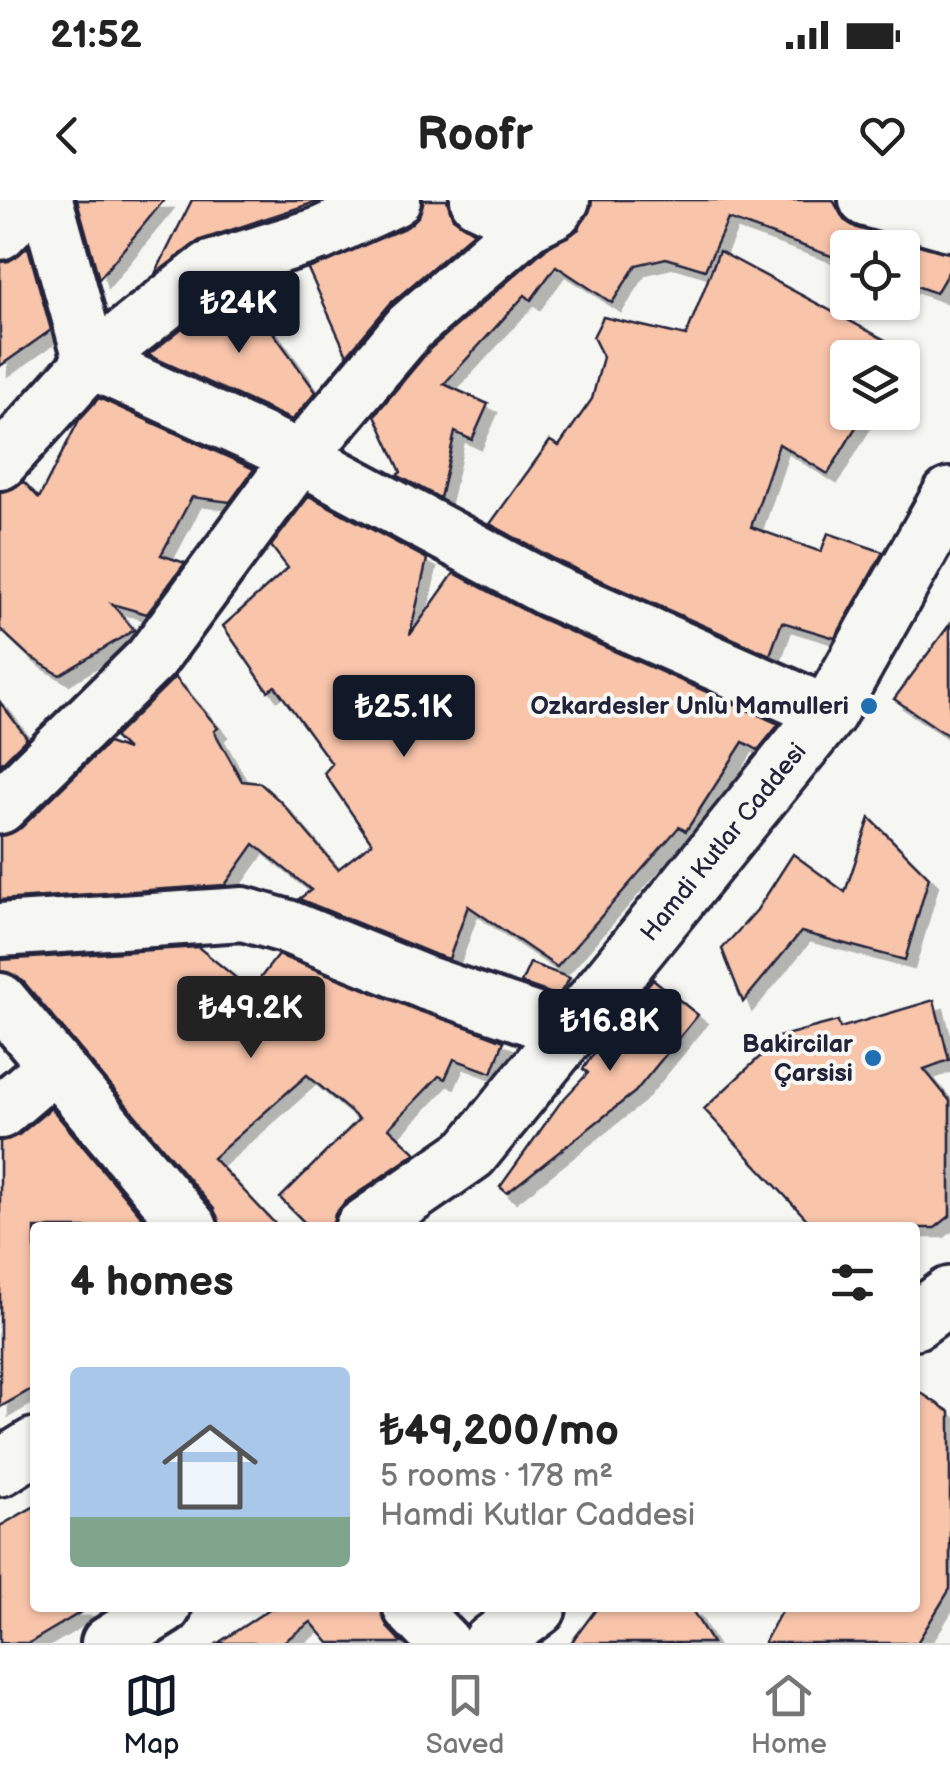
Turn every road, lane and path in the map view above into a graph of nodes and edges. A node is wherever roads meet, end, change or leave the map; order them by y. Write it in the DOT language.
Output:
graph roads {
  1 [pos="32,200"];
  2 [pos="46,200"];
  3 [pos="394,200"];
  4 [pos="478,200"];
  5 [pos="866,200"];
  6 [pos="546,212"];
  7 [pos="950,224"];
  8 [pos="0,232"];
  9 [pos="90,362"];
  10 [pos="300,457"];
  11 [pos="0,462"];
  12 [pos="950,496"];
  13 [pos="828,713"];
  14 [pos="0,807"];
  15 [pos="0,930"];
  16 [pos="0,1000"];
  17 [pos="571,1032"];
  18 [pos="54,1066"];
  19 [pos="0,1112"];
  20 [pos="186,1222"];
  21 [pos="372,1222"];
  22 [pos="950,1294"];
  23 [pos="920,1317"];
  24 [pos="30,1449"];
  25 [pos="0,1468"];
  26 [pos="158,1612"];
  27 [pos="414,1612"];
  28 [pos="533,1612"];
  29 [pos="108,1643"];
  30 [pos="444,1643"];
  31 [pos="491,1643"];
  1 -- 8 [label="street"];
  2 -- 9 [label="street"];
  3 -- 9 [label="street"];
  4 -- 6 [label="street"];
  5 -- 7 [label="street"];
  6 -- 10 [label="street"];
  9 -- 10 [label="street"];
  9 -- 11 [label="street"];
  10 -- 13 [label="street"];
  10 -- 14 [label="street"];
  12 -- 13 [label="street, Hamdi Kutlar Caddesi"];
  13 -- 17 [label="street, Hamdi Kutlar Caddesi"];
  15 -- 17 [label="street"];
  16 -- 18 [label="street"];
  17 -- 21 [label="street, Hamdi Kutlar Caddesi"];
  18 -- 19 [label="street"];
  18 -- 20 [label="street"];
  22 -- 23 [label="street"];
  24 -- 25 [label="street"];
  26 -- 29 [label="street"];
  27 -- 30 [label="street"];
  28 -- 31 [label="street"];
}
